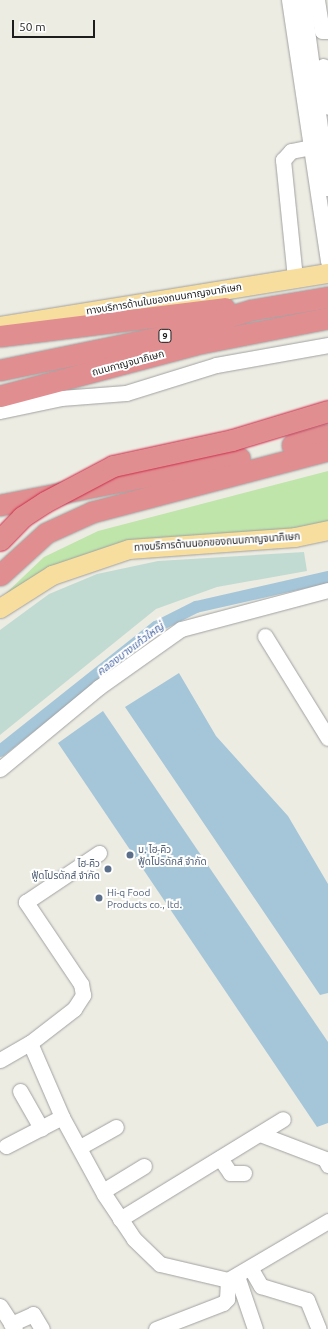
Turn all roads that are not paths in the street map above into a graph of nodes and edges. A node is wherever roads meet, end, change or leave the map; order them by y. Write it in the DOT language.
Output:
graph roads {
  1 [pos="289,0"];
  2 [pos="302,0"];
  3 [pos="316,0"];
  4 [pos="328,31"];
  5 [pos="321,67"];
  6 [pos="328,107"];
  7 [pos="318,149"];
  8 [pos="328,188"];
  9 [pos="328,261"];
  10 [pos="328,273"];
  11 [pos="295,278"];
  12 [pos="328,291"];
  13 [pos="328,297"];
  14 [pos="251,310"];
  15 [pos="328,318"];
  16 [pos="0,326"];
  17 [pos="0,336"];
  18 [pos="0,342"];
  19 [pos="328,346"];
  20 [pos="0,370"];
  21 [pos="0,396"];
  22 [pos="0,411"];
  23 [pos="328,411"];
  24 [pos="328,435"];
  25 [pos="328,450"];
  26 [pos="0,505"];
  27 [pos="328,530"];
  28 [pos="0,540"];
  29 [pos="0,575"];
  30 [pos="328,591"];
  31 [pos="0,608"];
  32 [pos="265,636"];
  33 [pos="328,738"];
  34 [pos="0,769"];
  35 [pos="99,853"];
  36 [pos="30,1043"];
  37 [pos="0,1060"];
  38 [pos="20,1091"];
  39 [pos="62,1117"];
  40 [pos="283,1119"];
  41 [pos="116,1127"];
  42 [pos="41,1128"];
  43 [pos="260,1134"];
  44 [pos="6,1146"];
  45 [pos="80,1147"];
  46 [pos="220,1158"];
  47 [pos="327,1162"];
  48 [pos="144,1166"];
  49 [pos="244,1173"];
  50 [pos="102,1191"];
  51 [pos="120,1219"];
  52 [pos="328,1221"];
  53 [pos="251,1269"];
  54 [pos="233,1278"];
  55 [pos="0,1306"];
  56 [pos="13,1326"];
  57 [pos="42,1329"];
  58 [pos="156,1329"];
  59 [pos="255,1329"];
  60 [pos="319,1329"];
  1 -- 7 [label="street"];
  2 -- 5 [label="street"];
  3 -- 4 [label="street"];
  5 -- 6 [label="street"];
  5 -- 7 [label="street"];
  7 -- 8 [label="street"];
  7 -- 9 [label="street"];
  7 -- 11 [label="street"];
  10 -- 11 [label="main road, ทางบริการด้านในของถนนกาญจนาภิเษก"];
  11 -- 16 [label="main road, ทางบริการด้านในของถนนกาญจนาภิเษก"];
  12 -- 17 [label="highway"];
  13 -- 14 [label="highway, ถนนกาญจนาภิเษก / 9"];
  14 -- 18 [label="highway"];
  14 -- 20 [label="highway, ถนนกาญจนาภิเษก / 9"];
  15 -- 21 [label="highway, ถนนกาญจนาภิเษก"];
  19 -- 22 [label="street"];
  23 -- 28 [label="highway, bridge"];
  24 -- 26 [label="highway"];
  25 -- 29 [label="highway"];
  27 -- 31 [label="main road, ทางบริการด้านนอกของถนนกาญจนาภิเษก"];
  30 -- 34 [label="street"];
  32 -- 33 [label="street"];
  35 -- 36 [label="street"];
  36 -- 37 [label="street"];
  36 -- 39 [label="street"];
  38 -- 42 [label="street"];
  39 -- 42 [label="street"];
  39 -- 45 [label="street"];
  40 -- 43 [label="street"];
  41 -- 45 [label="street"];
  42 -- 44 [label="street"];
  43 -- 46 [label="street"];
  43 -- 47 [label="street"];
  45 -- 50 [label="street"];
  46 -- 49 [label="street"];
  46 -- 51 [label="street"];
  48 -- 50 [label="street"];
  50 -- 51 [label="street"];
  51 -- 54 [label="street"];
  52 -- 53 [label="street"];
  53 -- 54 [label="street"];
  53 -- 60 [label="street"];
  54 -- 58 [label="street"];
  54 -- 59 [label="street"];
  55 -- 56 [label="street"];
  56 -- 57 [label="street"];
}
